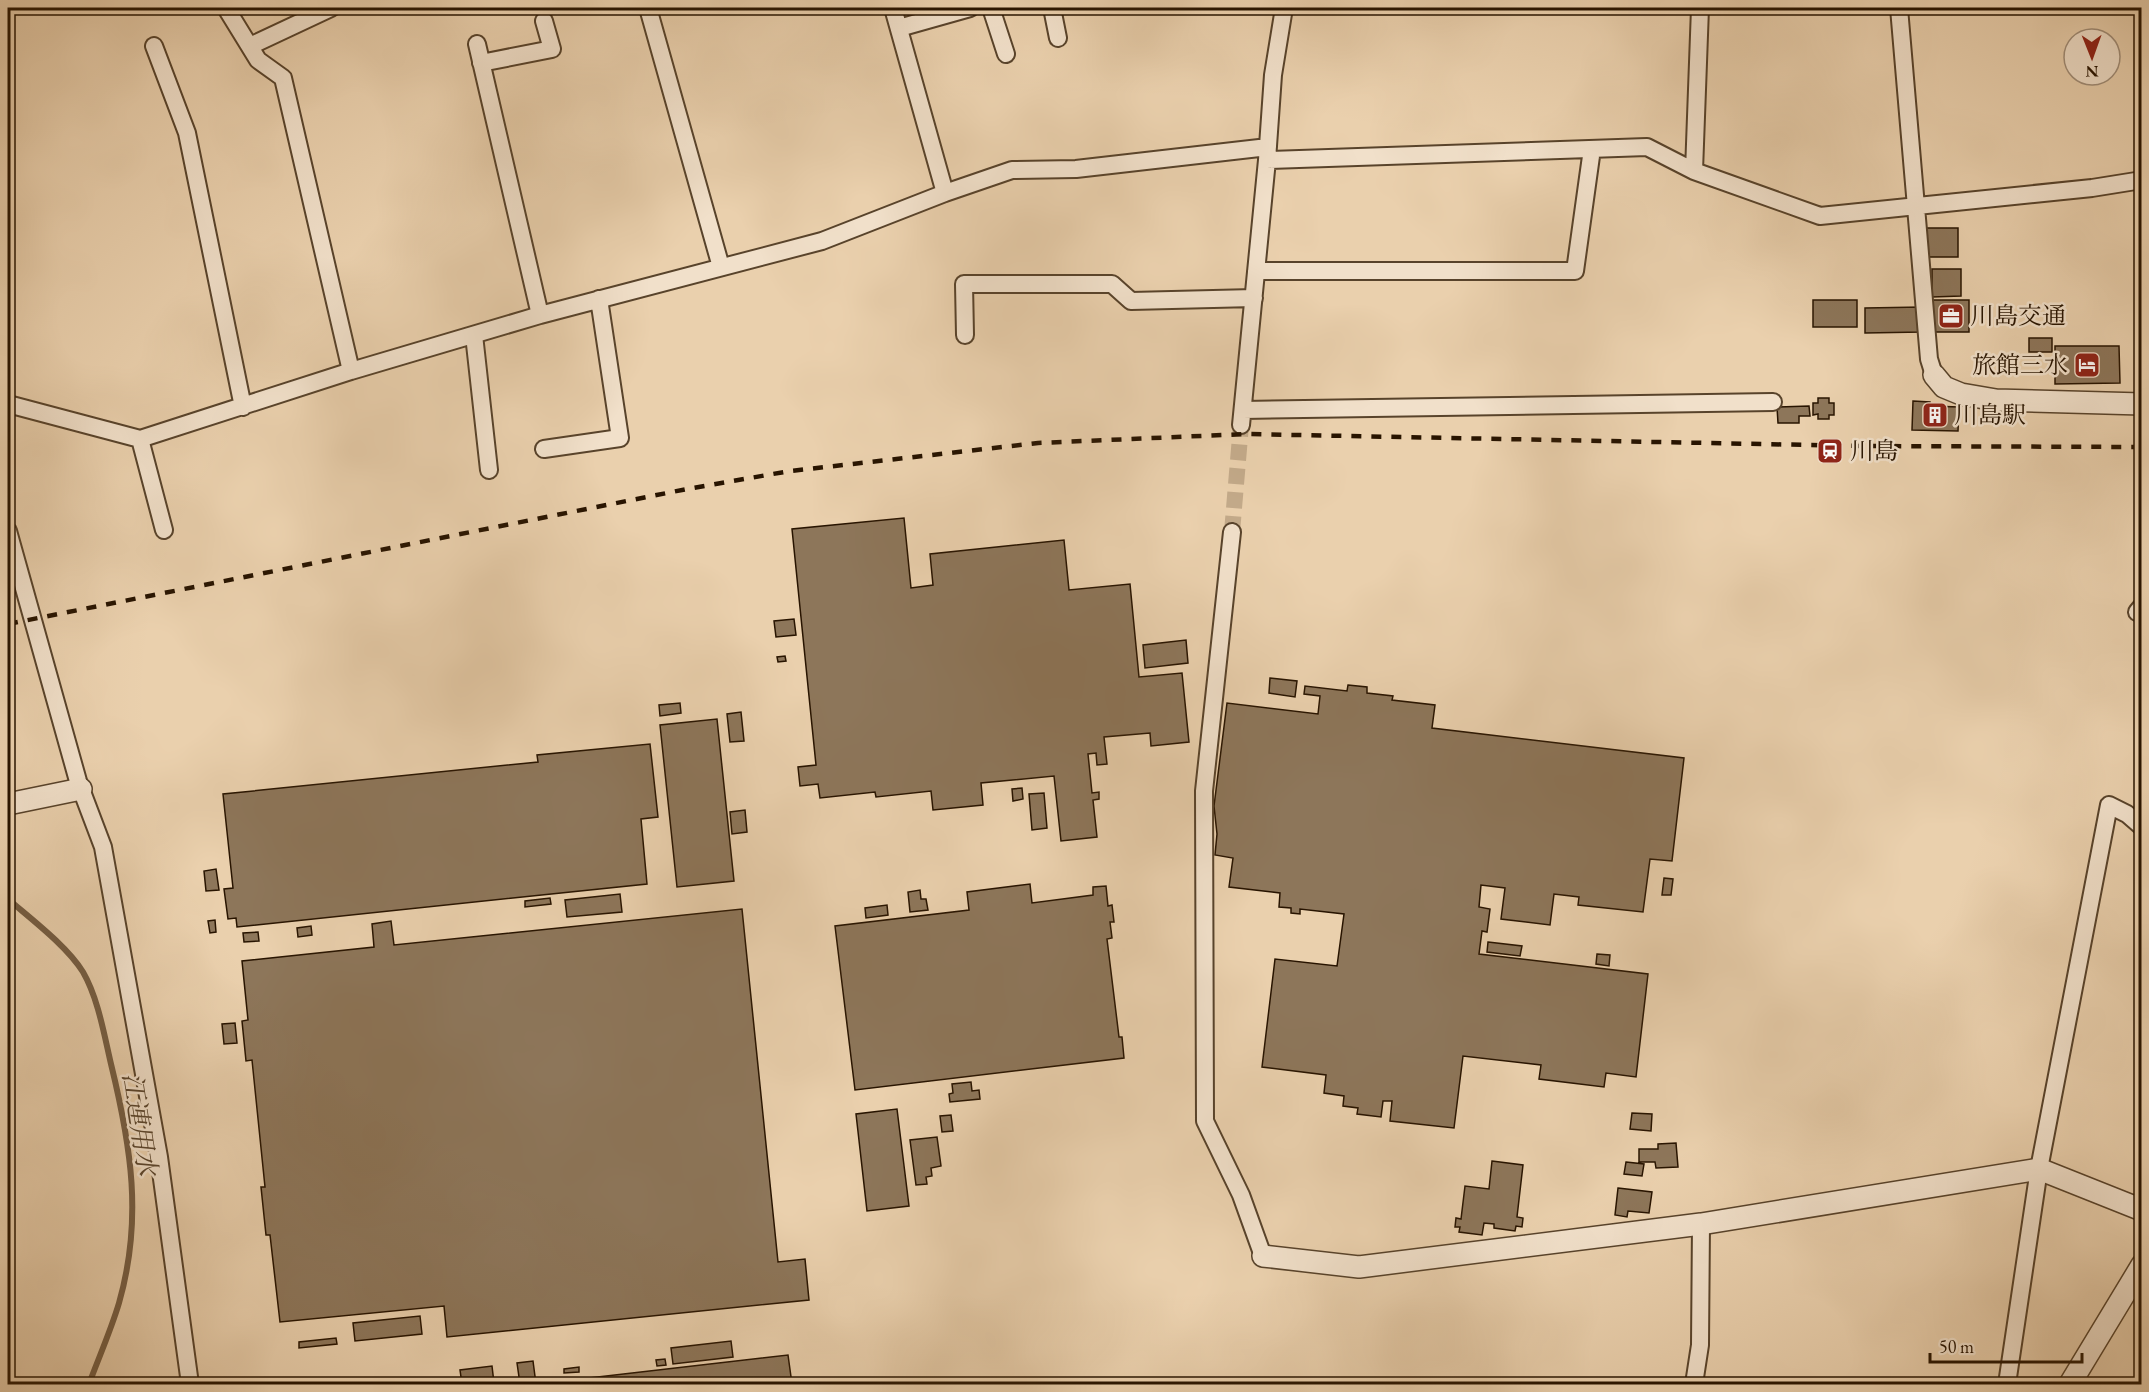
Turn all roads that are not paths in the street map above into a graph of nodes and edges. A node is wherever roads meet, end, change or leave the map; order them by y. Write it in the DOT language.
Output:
graph roads {
  1 [pos="226,8"];
  2 [pos="331,8"];
  3 [pos="648,8"];
  4 [pos="893,8"];
  5 [pos="970,8"];
  6 [pos="991,8"];
  7 [pos="1052,8"];
  8 [pos="1284,8"];
  9 [pos="1700,8"];
  10 [pos="1899,8"];
  11 [pos="544,21"];
  12 [pos="898,28"];
  13 [pos="1058,38"];
  14 [pos="477,44"];
  15 [pos="154,46"];
  16 [pos="250,46"];
  17 [pos="1006,54"];
  18 [pos="481,63"];
  19 [pos="1592,149"];
  20 [pos="1267,154"];
  21 [pos="1694,171"];
  22 [pos="2142,180"];
  23 [pos="945,193"];
  24 [pos="1916,207"];
  25 [pos="721,267"];
  26 [pos="1256,271"];
  27 [pos="1254,298"];
  28 [pos="598,299"];
  29 [pos="540,315"];
  30 [pos="474,334"];
  31 [pos="966,335"];
  32 [pos="351,371"];
  33 [pos="1934,375"];
  34 [pos="1773,402"];
  35 [pos="8,404"];
  36 [pos="2142,404"];
  37 [pos="243,407"];
  38 [pos="140,439"];
  39 [pos="544,449"];
  40 [pos="489,470"];
  41 [pos="164,530"];
  42 [pos="8,531"];
  43 [pos="1232,532"];
  44 [pos="2142,606"];
  45 [pos="2142,612"];
  46 [pos="81,789"];
  47 [pos="8,804"];
  48 [pos="2142,827"];
  49 [pos="2039,1169"];
  50 [pos="2142,1210"];
  51 [pos="1701,1224"];
  52 [pos="1263,1256"];
  53 [pos="2142,1265"];
  54 [pos="190,1384"];
  55 [pos="1694,1384"];
  56 [pos="2007,1384"];
  57 [pos="2070,1384"];
  1 -- 16 [label="street"];
  2 -- 16 [label="street"];
  3 -- 25 [label="street"];
  4 -- 12 [label="street"];
  5 -- 12 [label="street"];
  6 -- 17 [label="street"];
  7 -- 13 [label="street"];
  8 -- 20 [label="street"];
  9 -- 21 [label="street"];
  10 -- 24 [label="street"];
  11 -- 18 [label="street"];
  12 -- 23 [label="street"];
  14 -- 18 [label="street"];
  15 -- 37 [label="street"];
  16 -- 32 [label="street"];
  18 -- 29 [label="street"];
  19 -- 20 [label="street"];
  19 -- 21 [label="street"];
  19 -- 26 [label="street"];
  20 -- 23 [label="street"];
  20 -- 26 [label="street"];
  21 -- 24 [label="street"];
  22 -- 24 [label="street"];
  23 -- 25 [label="street"];
  24 -- 33 [label="street"];
  25 -- 28 [label="street"];
  26 -- 27 [label="street"];
  27 -- 31 [label="street"];
  27 -- 34 [label="street"];
  28 -- 29 [label="street"];
  28 -- 39 [label="street"];
  29 -- 30 [label="street"];
  30 -- 32 [label="street"];
  30 -- 40 [label="street"];
  32 -- 37 [label="street"];
  33 -- 36 [label="street"];
  35 -- 38 [label="street"];
  37 -- 38 [label="street"];
  38 -- 41 [label="street"];
  42 -- 46 [label="street"];
  43 -- 52 [label="street"];
  44 -- 45 [label="street"];
  46 -- 47 [label="street"];
  46 -- 54 [label="street"];
  48 -- 49 [label="street"];
  49 -- 50 [label="street"];
  49 -- 51 [label="street"];
  49 -- 56 [label="street"];
  51 -- 52 [label="street"];
  51 -- 55 [label="street"];
  53 -- 57 [label="street"];
}
